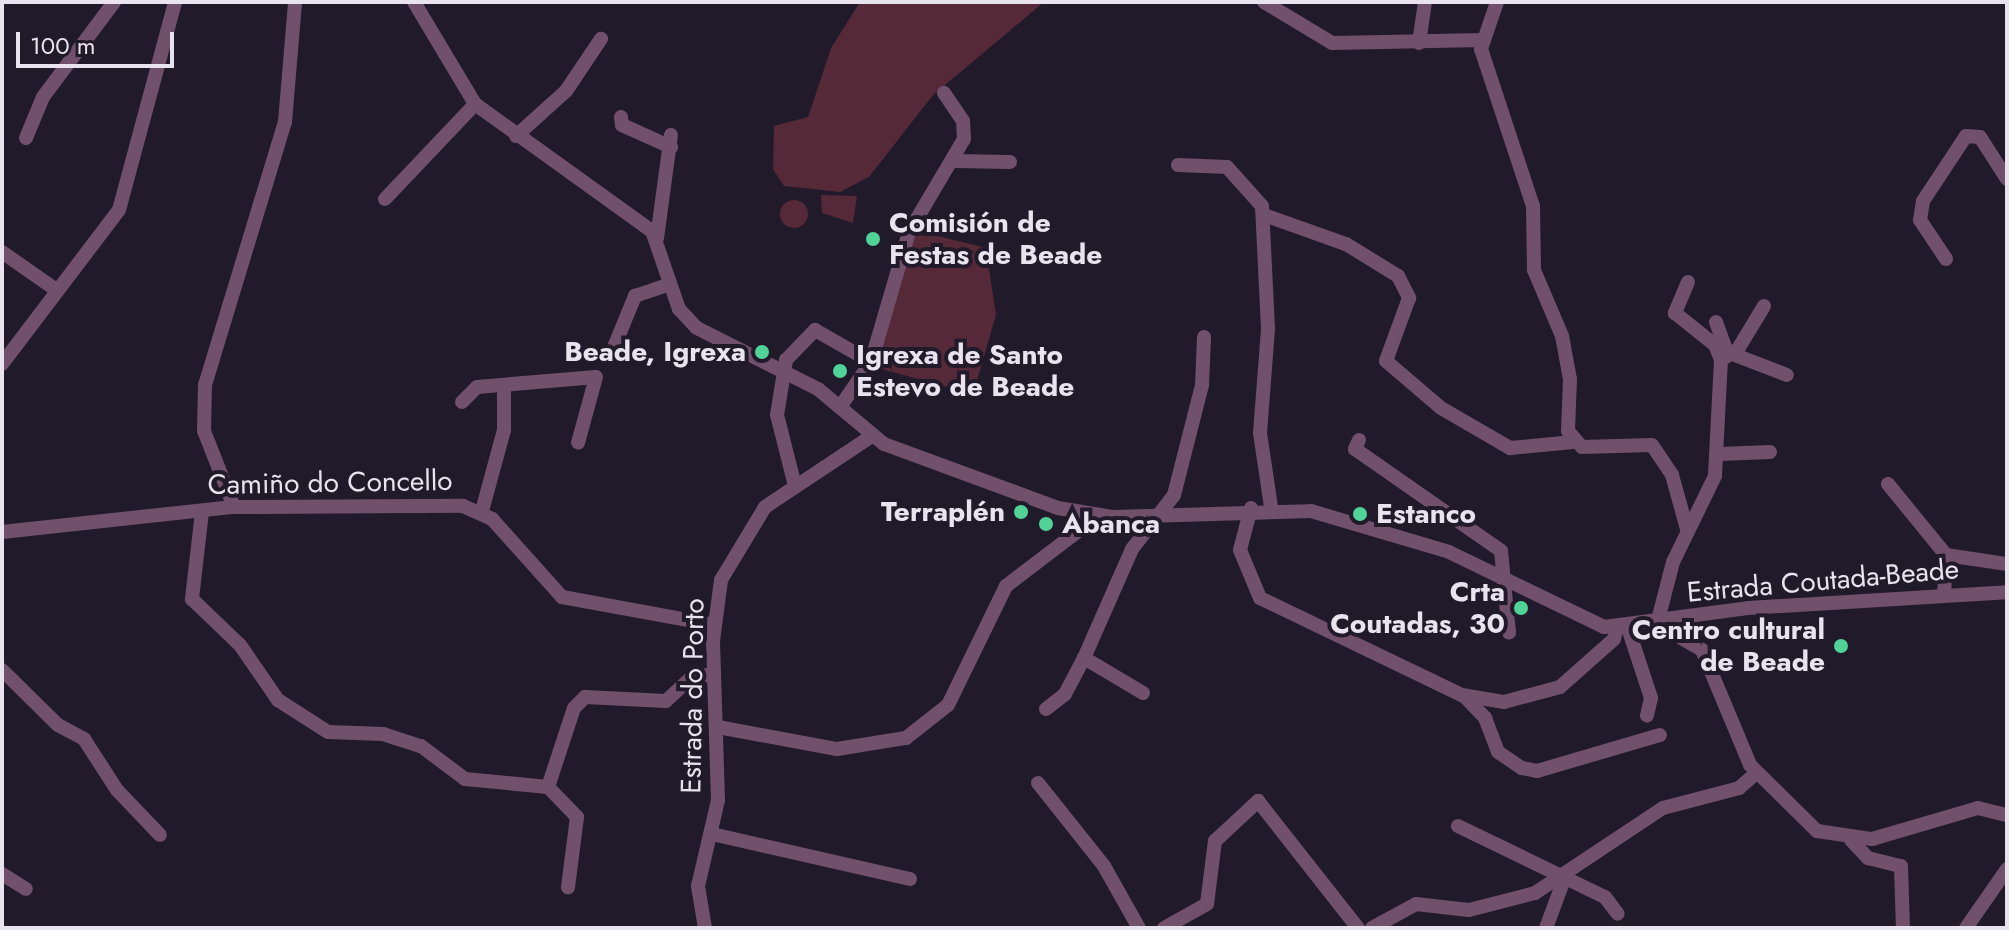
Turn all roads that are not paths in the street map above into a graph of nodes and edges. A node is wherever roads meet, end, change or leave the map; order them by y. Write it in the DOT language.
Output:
graph roads {
  1 [pos="114,2"];
  2 [pos="175,2"];
  3 [pos="295,2"];
  4 [pos="414,2"];
  5 [pos="1264,2"];
  6 [pos="1425,2"];
  7 [pos="1497,2"];
  8 [pos="601,39"];
  9 [pos="1483,40"];
  10 [pos="1419,43"];
  11 [pos="944,93"];
  12 [pos="475,104"];
  13 [pos="621,117"];
  14 [pos="516,136"];
  15 [pos="26,138"];
  16 [pos="956,161"];
  17 [pos="1010,162"];
  18 [pos="1178,165"];
  19 [pos="2007,179"];
  20 [pos="385,199"];
  21 [pos="1264,215"];
  22 [pos="657,238"];
  23 [pos="2,252"];
  24 [pos="1946,259"];
  25 [pos="1688,282"];
  26 [pos="669,284"];
  27 [pos="55,289"];
  28 [pos="1764,306"];
  29 [pos="1716,322"];
  30 [pos="1204,337"];
  31 [pos="612,352"];
  32 [pos="1724,356"];
  33 [pos="871,362"];
  34 [pos="2,364"];
  35 [pos="784,374"];
  36 [pos="1787,375"];
  37 [pos="504,385"];
  38 [pos="462,402"];
  39 [pos="840,407"];
  40 [pos="872,436"];
  41 [pos="1359,440"];
  42 [pos="1573,442"];
  43 [pos="578,443"];
  44 [pos="1770,452"];
  45 [pos="1720,454"];
  46 [pos="794,482"];
  47 [pos="1888,484"];
  48 [pos="234,507"];
  49 [pos="1271,507"];
  50 [pos="1251,508"];
  51 [pos="482,511"];
  52 [pos="202,512"];
  53 [pos="1098,516"];
  54 [pos="1164,516"];
  55 [pos="1687,529"];
  56 [pos="2,532"];
  57 [pos="1946,555"];
  58 [pos="2007,564"];
  59 [pos="1508,582"];
  60 [pos="2007,592"];
  61 [pos="1944,596"];
  62 [pos="1657,624"];
  63 [pos="714,625"];
  64 [pos="1623,628"];
  65 [pos="1509,633"];
  66 [pos="1084,658"];
  67 [pos="2,670"];
  68 [pos="714,674"];
  69 [pos="1143,693"];
  70 [pos="1462,695"];
  71 [pos="1046,709"];
  72 [pos="1647,716"];
  73 [pos="718,727"];
  74 [pos="1660,735"];
  75 [pos="1756,773"];
  76 [pos="1038,783"];
  77 [pos="548,787"];
  78 [pos="2007,815"];
  79 [pos="1458,826"];
  80 [pos="712,834"];
  81 [pos="160,835"];
  82 [pos="1851,840"];
  83 [pos="2007,869"];
  84 [pos="2,874"];
  85 [pos="1565,877"];
  86 [pos="910,879"];
  87 [pos="568,887"];
  88 [pos="26,889"];
  89 [pos="1618,914"];
  90 [pos="705,928"];
  91 [pos="1139,928"];
  92 [pos="1164,928"];
  93 [pos="1358,928"];
  94 [pos="1372,928"];
  95 [pos="1546,928"];
  96 [pos="1903,928"];
  97 [pos="1966,928"];
  1 -- 15 [label="street"];
  2 -- 27 [label="street"];
  3 -- 48 [label="street"];
  4 -- 12 [label="street"];
  5 -- 10 [label="street"];
  6 -- 10 [label="street"];
  7 -- 9 [label="street"];
  8 -- 14 [label="street"];
  9 -- 10 [label="street"];
  9 -- 42 [label="street"];
  11 -- 16 [label="street"];
  12 -- 14 [label="street"];
  12 -- 20 [label="street"];
  13 -- 22 [label="street"];
  14 -- 22 [label="street"];
  16 -- 17 [label="street"];
  16 -- 33 [label="street"];
  18 -- 21 [label="street"];
  19 -- 24 [label="street"];
  21 -- 42 [label="street"];
  21 -- 49 [label="street"];
  22 -- 26 [label="street, Estrada Coutada-Beade"];
  23 -- 27 [label="street"];
  25 -- 32 [label="street"];
  26 -- 31 [label="street"];
  26 -- 35 [label="street, Estrada Coutada-Beade"];
  27 -- 34 [label="street"];
  28 -- 32 [label="street"];
  29 -- 32 [label="street"];
  30 -- 54 [label="street"];
  32 -- 36 [label="street"];
  32 -- 45 [label="street"];
  33 -- 35 [label="street"];
  33 -- 39 [label="street"];
  35 -- 39 [label="street, Estrada Coutada-Beade"];
  35 -- 46 [label="street"];
  37 -- 38 [label="street"];
  37 -- 43 [label="street"];
  37 -- 51 [label="street"];
  39 -- 40 [label="street, Estrada Coutada-Beade"];
  40 -- 46 [label="street, Estrada do Porto"];
  40 -- 53 [label="street, Estrada Coutada-Beade"];
  41 -- 59 [label="street"];
  42 -- 55 [label="street"];
  44 -- 45 [label="street"];
  45 -- 55 [label="street"];
  46 -- 63 [label="street, Estrada do Porto"];
  47 -- 57 [label="street"];
  48 -- 51 [label="street, Camiño do Concello"];
  48 -- 52 [label="street, Camiño do Concello"];
  49 -- 50 [label="street, Estrada Coutada-Beade"];
  49 -- 59 [label="street, Estrada Coutada-Beade"];
  50 -- 54 [label="street, Estrada Coutada-Beade"];
  50 -- 70 [label="street"];
  51 -- 63 [label="street, Camiño do Concello"];
  52 -- 56 [label="street, Camiño do Concello"];
  52 -- 77 [label="street"];
  53 -- 54 [label="street, Estrada Coutada-Beade"];
  53 -- 73 [label="street"];
  54 -- 66 [label="street"];
  55 -- 62 [label="street"];
  57 -- 58 [label="street"];
  57 -- 61 [label="street"];
  59 -- 64 [label="street, Estrada Coutada-Beade"];
  59 -- 65 [label="street"];
  60 -- 61 [label="street, Estrada Coutada-Beade"];
  61 -- 62 [label="street, Estrada Coutada-Beade"];
  62 -- 64 [label="street, Estrada Coutada-Beade"];
  62 -- 75 [label="street"];
  63 -- 68 [label="street, Estrada do Porto"];
  64 -- 70 [label="street"];
  64 -- 72 [label="street"];
  66 -- 69 [label="street"];
  66 -- 71 [label="street"];
  67 -- 81 [label="street"];
  68 -- 73 [label="street, Estrada do Porto"];
  68 -- 77 [label="street"];
  70 -- 74 [label="street"];
  73 -- 80 [label="street, Estrada do Porto"];
  75 -- 82 [label="street"];
  75 -- 85 [label="street"];
  76 -- 91 [label="street"];
  77 -- 87 [label="street"];
  78 -- 82 [label="street"];
  79 -- 85 [label="street"];
  80 -- 86 [label="street"];
  80 -- 90 [label="street, Estrada do Porto"];
  82 -- 96 [label="street"];
  83 -- 97 [label="street"];
  84 -- 88 [label="street"];
  85 -- 89 [label="street"];
  85 -- 94 [label="street"];
  85 -- 95 [label="street"];
  92 -- 93 [label="street"];
}
